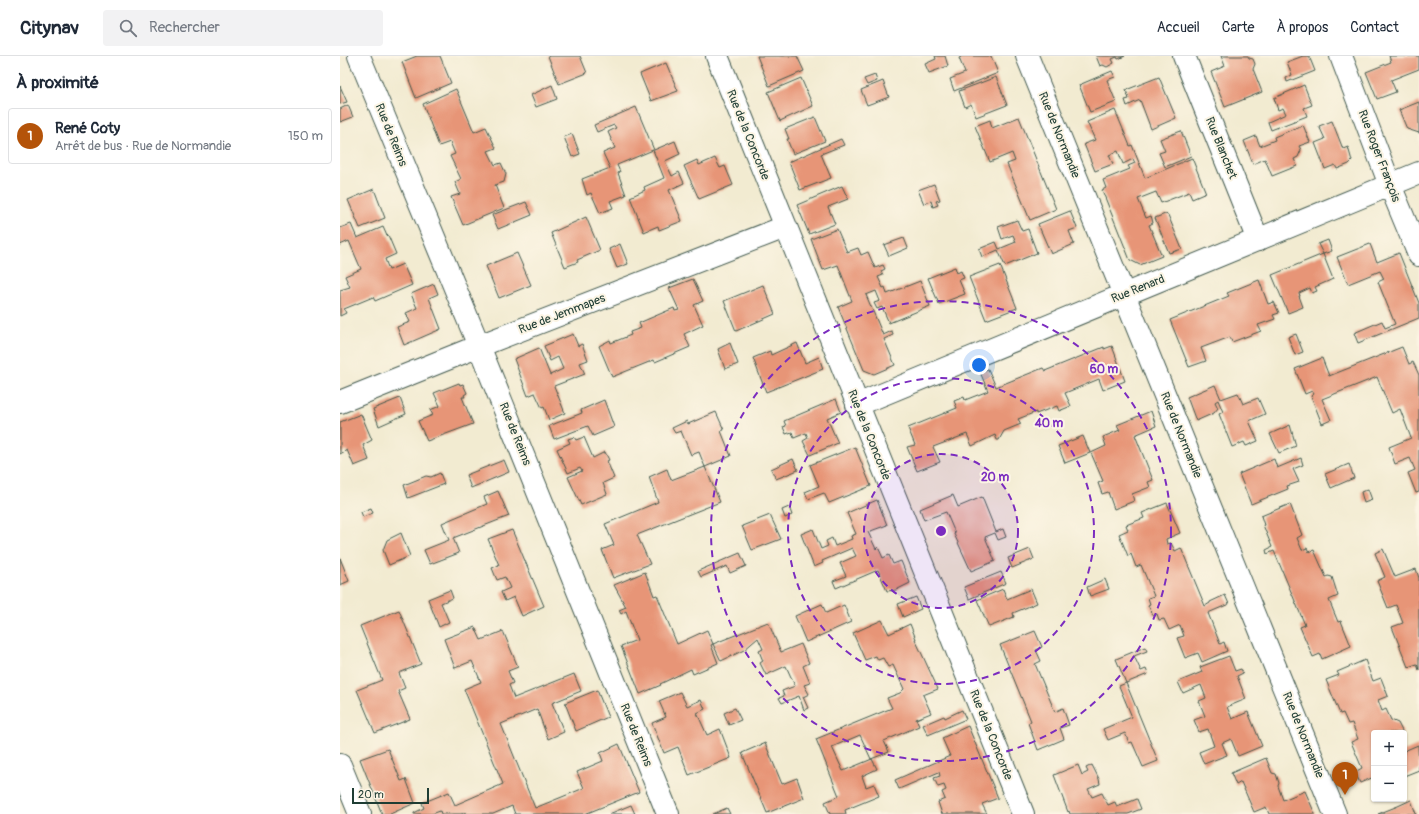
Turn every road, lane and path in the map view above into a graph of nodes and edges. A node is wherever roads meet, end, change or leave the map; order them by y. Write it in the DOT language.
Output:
graph roads {
  1 [pos="359,56"];
  2 [pos="717,56"];
  3 [pos="1027,56"];
  4 [pos="1184,56"];
  5 [pos="1341,56"];
  6 [pos="1419,173"];
  7 [pos="1390,185"];
  8 [pos="785,227"];
  9 [pos="1258,240"];
  10 [pos="1419,255"];
  11 [pos="1124,295"];
  12 [pos="479,346"];
  13 [pos="340,402"];
  14 [pos="857,404"];
  15 [pos="340,765"];
  16 [pos="360,814"];
  17 [pos="668,814"];
  18 [pos="1023,814"];
  19 [pos="1335,814"];
  1 -- 12 [label="street, Rue de Reims"];
  2 -- 8 [label="street, Rue de la Concorde"];
  3 -- 11 [label="street, Rue de Normandie"];
  4 -- 9 [label="street, Rue Blanchet"];
  5 -- 7 [label="street, Rue Roger François"];
  6 -- 7 [label="street, Rue Renard"];
  7 -- 9 [label="street, Rue Renard"];
  7 -- 10 [label="street, Rue Roger François"];
  8 -- 12 [label="street, Rue de Jemmapes"];
  8 -- 14 [label="street, Rue de la Concorde"];
  9 -- 11 [label="street, Rue Renard"];
  11 -- 14 [label="street, Rue Renard"];
  11 -- 19 [label="street, Rue de Normandie"];
  12 -- 13 [label="street, Rue de Jemmapes"];
  12 -- 17 [label="street, Rue de Reims"];
  14 -- 18 [label="street, Rue de la Concorde"];
  15 -- 16 [label="street"];
}
